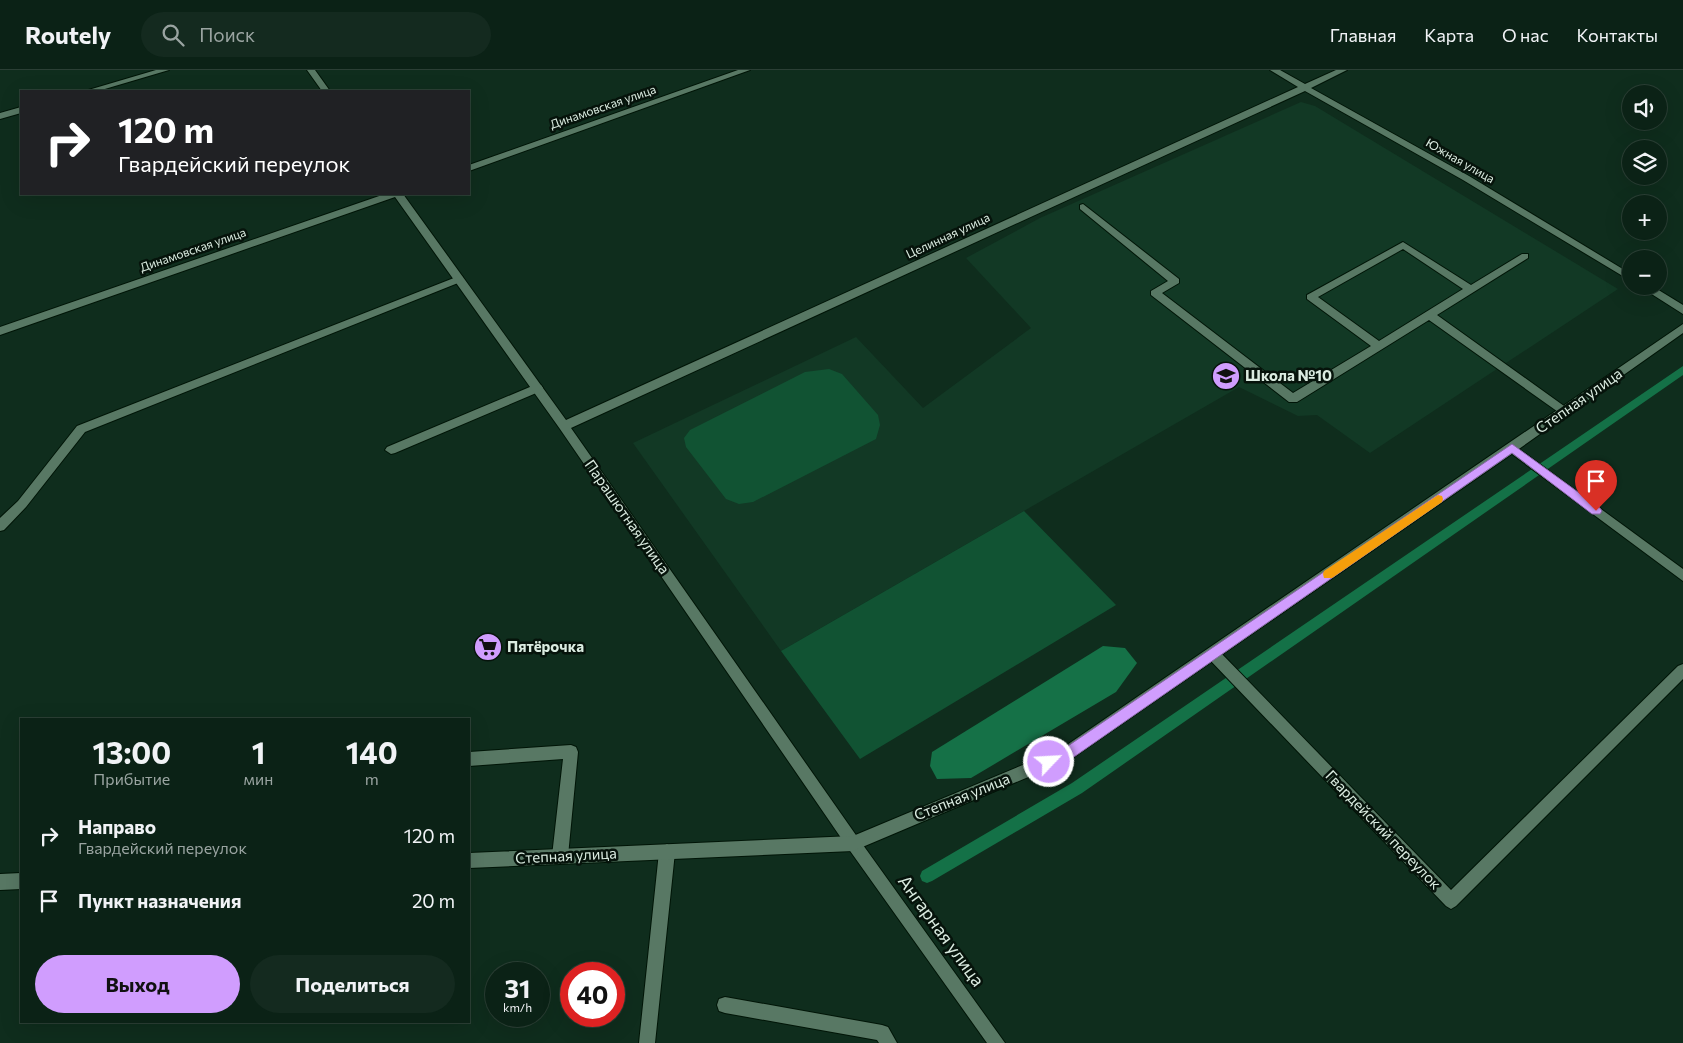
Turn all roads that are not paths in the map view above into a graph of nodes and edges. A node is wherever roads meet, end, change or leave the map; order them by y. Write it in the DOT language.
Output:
graph roads {
  1 [pos="165,70"];
  2 [pos="311,70"];
  3 [pos="746,70"];
  4 [pos="1274,70"];
  5 [pos="1343,70"];
  6 [pos="1304,87"];
  7 [pos="93,90"];
  8 [pos="325,90"];
  9 [pos="20,110"];
  10 [pos="0,116"];
  11 [pos="470,168"];
  12 [pos="393,195"];
  13 [pos="397,195"];
  14 [pos="1083,207"];
  15 [pos="1525,256"];
  16 [pos="1622,273"];
  17 [pos="459,279"];
  18 [pos="1470,289"];
  19 [pos="1659,295"];
  20 [pos="1683,310"];
  21 [pos="1428,315"];
  22 [pos="1683,328"];
  23 [pos="0,331"];
  24 [pos="1379,346"];
  25 [pos="537,388"];
  26 [pos="1565,411"];
  27 [pos="564,426"];
  28 [pos="1512,448"];
  29 [pos="391,450"];
  30 [pos="0,526"];
  31 [pos="1683,576"];
  32 [pos="1213,654"];
  33 [pos="1683,670"];
  34 [pos="470,759"];
  35 [pos="853,843"];
  36 [pos="667,852"];
  37 [pos="560,856"];
  38 [pos="470,861"];
  39 [pos="20,881"];
  40 [pos="0,882"];
  41 [pos="725,1005"];
  42 [pos="647,1043"];
  43 [pos="889,1043"];
  44 [pos="997,1043"];
  1 -- 7 [label="street"];
  2 -- 8 [label="street"];
  3 -- 11 [label="street, Динамовская улица"];
  4 -- 6 [label="street, Южная улица"];
  5 -- 6 [label="street, Целинная улица"];
  6 -- 16 [label="street, Южная улица"];
  6 -- 27 [label="street, Целинная улица"];
  9 -- 10 [label="street"];
  12 -- 23 [label="street, Динамовская улица"];
  13 -- 17 [label="street, Парашютная улица"];
  14 -- 24 [label="street"];
  15 -- 18 [label="street"];
  17 -- 25 [label="street, Парашютная улица"];
  17 -- 30 [label="street"];
  18 -- 21 [label="street"];
  18 -- 24 [label="street"];
  19 -- 20 [label="street"];
  21 -- 24 [label="street"];
  21 -- 26 [label="street"];
  22 -- 26 [label="street, Степная улица"];
  25 -- 27 [label="street, Парашютная улица"];
  25 -- 29 [label="street"];
  26 -- 28 [label="street, Степная улица"];
  27 -- 35 [label="street, Парашютная улица"];
  28 -- 31 [label="street"];
  28 -- 32 [label="street, Степная улица"];
  32 -- 33 [label="street, Гвардейский переулок"];
  32 -- 35 [label="street, Степная улица"];
  34 -- 37 [label="street"];
  35 -- 36 [label="street, Степная улица"];
  35 -- 44 [label="street, Ангарная улица"];
  36 -- 37 [label="street, Степная улица"];
  36 -- 42 [label="street"];
  37 -- 38 [label="street, Степная улица"];
  39 -- 40 [label="street"];
  41 -- 43 [label="street"];
}
